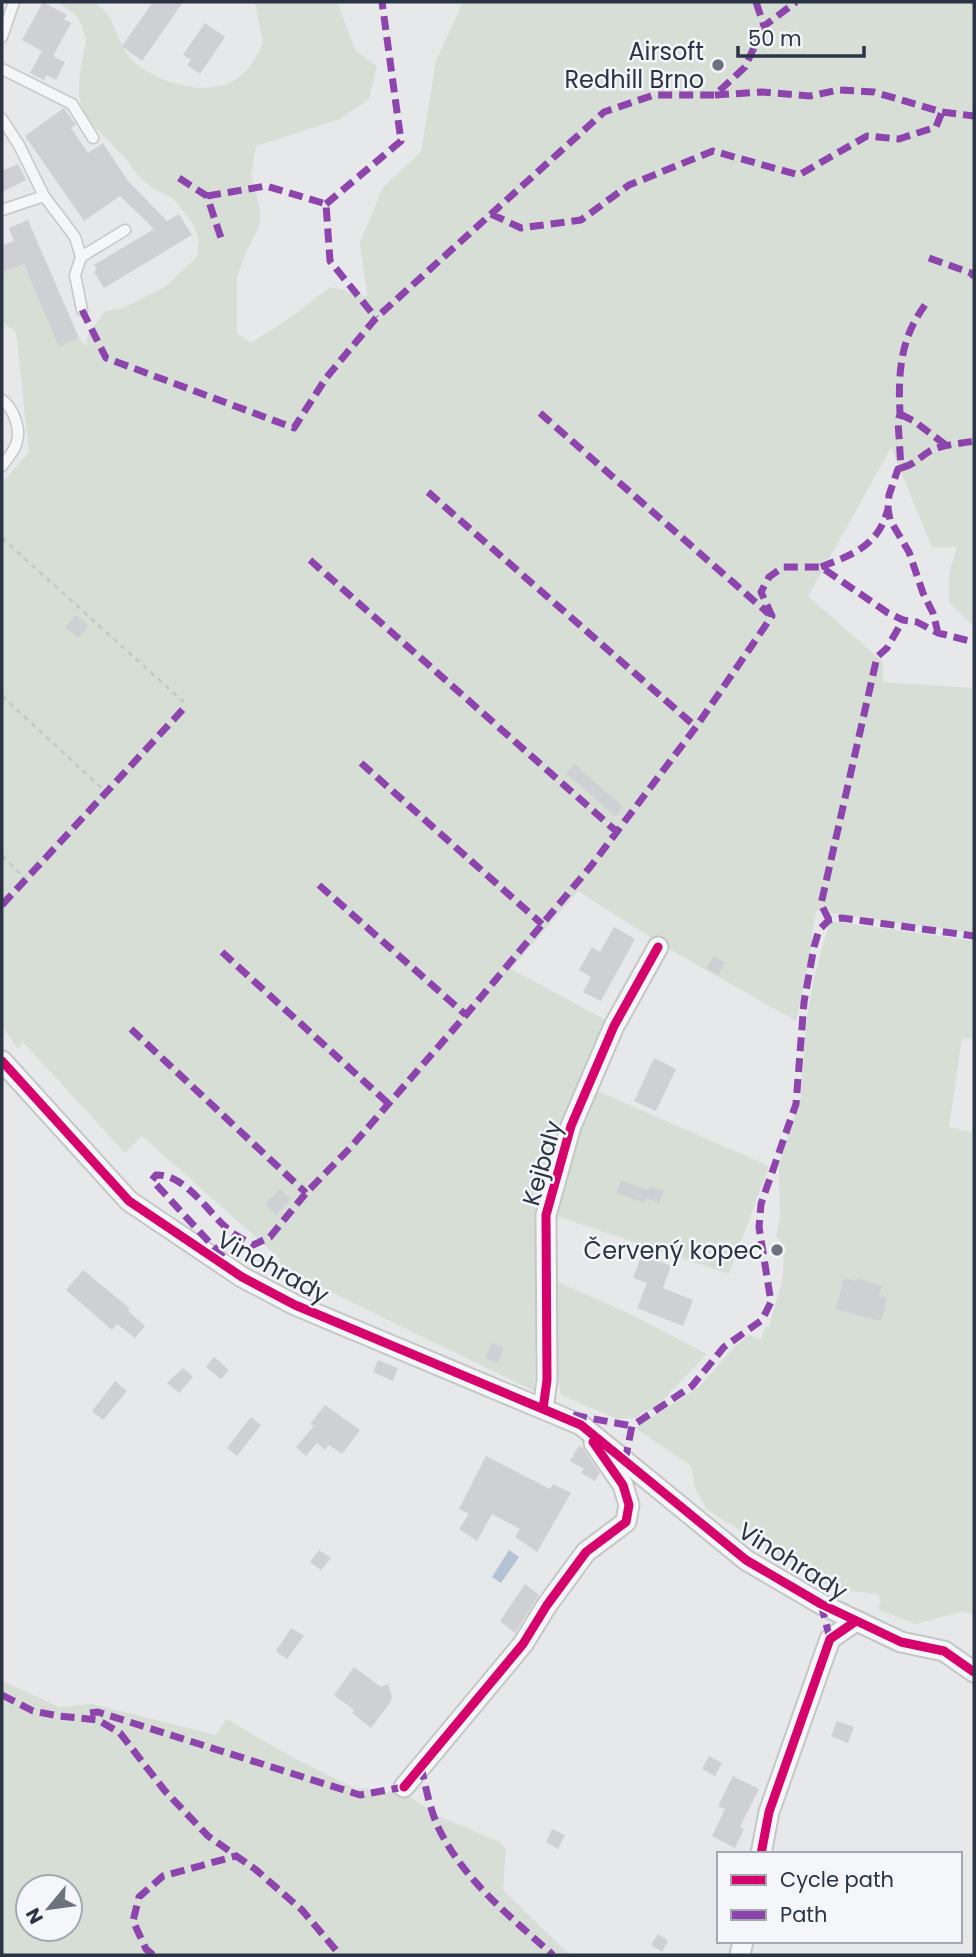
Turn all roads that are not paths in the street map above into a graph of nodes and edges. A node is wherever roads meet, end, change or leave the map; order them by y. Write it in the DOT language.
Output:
graph roads {
  1 [pos="14,2"];
  2 [pos="2,37"];
  3 [pos="2,69"];
  4 [pos="2,120"];
  5 [pos="93,138"];
  6 [pos="44,196"];
  7 [pos="2,210"];
  8 [pos="125,230"];
  9 [pos="81,257"];
  10 [pos="82,310"];
  11 [pos="2,400"];
  12 [pos="2,466"];
  13 [pos="658,947"];
  14 [pos="2,1061"];
  15 [pos="543,1409"];
  16 [pos="581,1425"];
  17 [pos="856,1621"];
  18 [pos="944,1651"];
  19 [pos="974,1654"];
  20 [pos="974,1672"];
  21 [pos="404,1787"];
  22 [pos="761,1852"];
  1 -- 2 [label="lane"];
  3 -- 5 [label="lane"];
  4 -- 6 [label="lane"];
  6 -- 7 [label="lane"];
  6 -- 9 [label="lane"];
  8 -- 9 [label="lane"];
  9 -- 10 [label="lane"];
  11 -- 12 [label="lane"];
  13 -- 15 [label="street, Kejbaly"];
  14 -- 15 [label="street, Vinohrady"];
  15 -- 16 [label="street, Vinohrady"];
  16 -- 17 [label="street, Vinohrady"];
  16 -- 21 [label="street"];
  17 -- 18 [label="street, Vinohrady"];
  17 -- 22 [label="street, Vinohrady"];
  18 -- 19 [label="street"];
  18 -- 20 [label="street, Vinohrady"];
}
